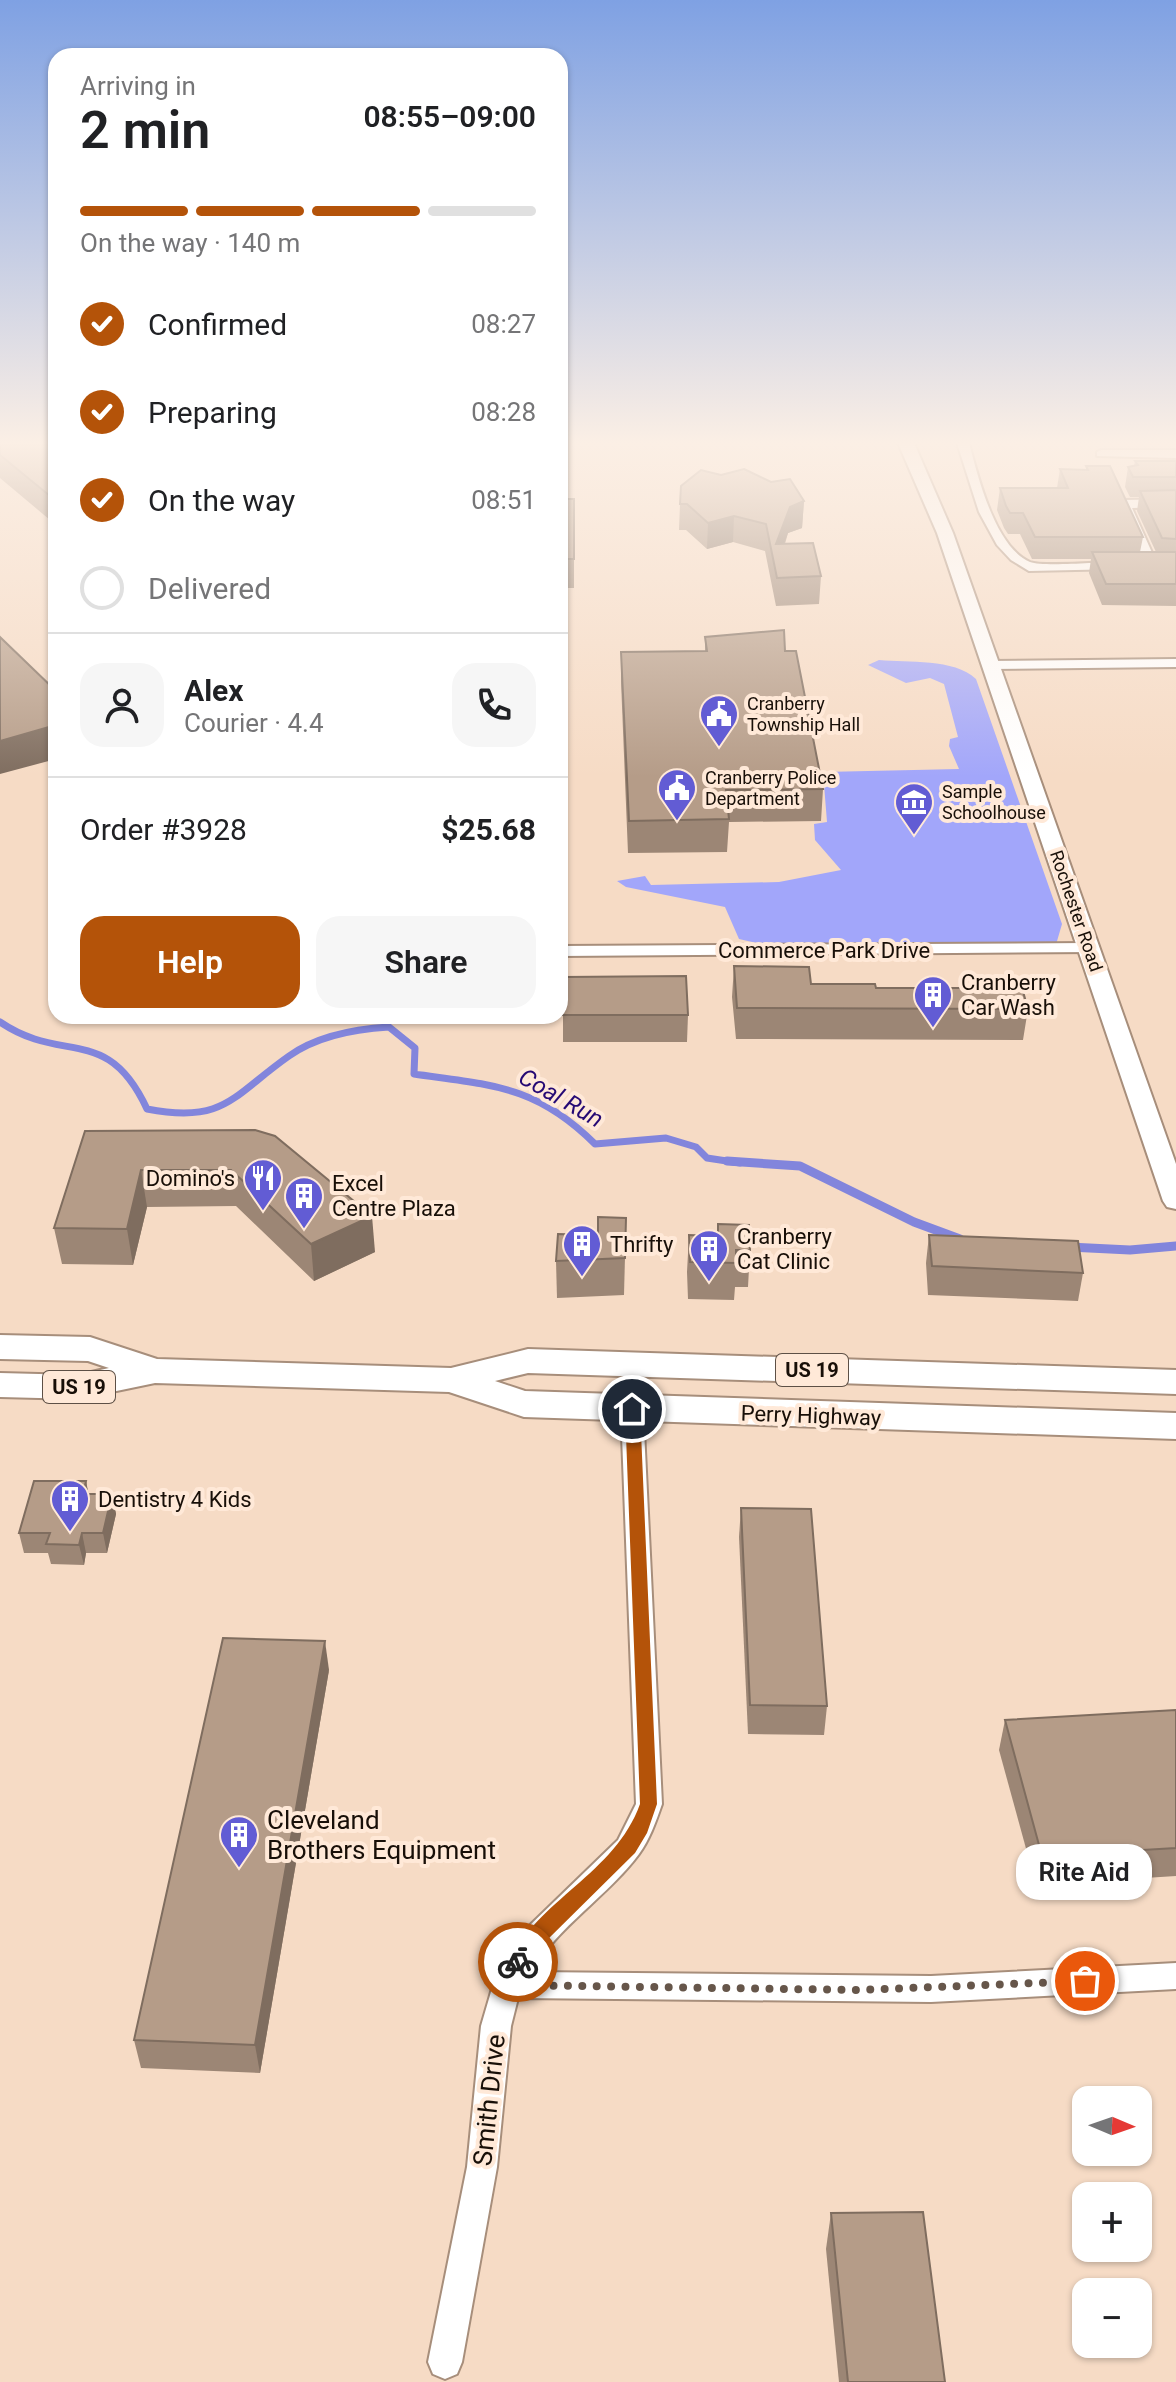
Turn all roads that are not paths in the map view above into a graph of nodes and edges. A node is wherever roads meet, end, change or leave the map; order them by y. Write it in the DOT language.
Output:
graph roads {
  1 [pos="951,554"];
  2 [pos="1013,554"];
  3 [pos="1152,554"];
  4 [pos="1176,663"];
  5 [pos="990,665"];
  6 [pos="1089,948"];
  7 [pos="568,951"];
  8 [pos="1176,1201"];
  9 [pos="0,1347"];
  10 [pos="155,1371"];
  11 [pos="451,1380"];
  12 [pos="1176,1382"];
  13 [pos="0,1385"];
  14 [pos="632,1409"];
  15 [pos="1176,1426"];
  16 [pos="1176,1976"];
  17 [pos="507,1985"];
  18 [pos="445,2362"];
  1 -- 5 [label="street, Rochester Road"];
  2 -- 3 [label="street"];
  4 -- 5 [label="street"];
  5 -- 6 [label="street, Rochester Road"];
  6 -- 7 [label="street, Commerce Park Drive"];
  6 -- 8 [label="street, Rochester Road"];
  9 -- 10 [label="main road, Perry Highway / US 19"];
  10 -- 11 [label="main road, Perry Highway / US 19"];
  10 -- 13 [label="main road, Perry Highway / US 19"];
  11 -- 12 [label="main road, Perry Highway / US 19"];
  11 -- 14 [label="main road, Perry Highway / US 19"];
  14 -- 15 [label="main road, Perry Highway / US 19"];
  14 -- 17 [label="street, Smith Drive"];
  16 -- 17 [label="street"];
  17 -- 18 [label="street, Smith Drive"];
}
